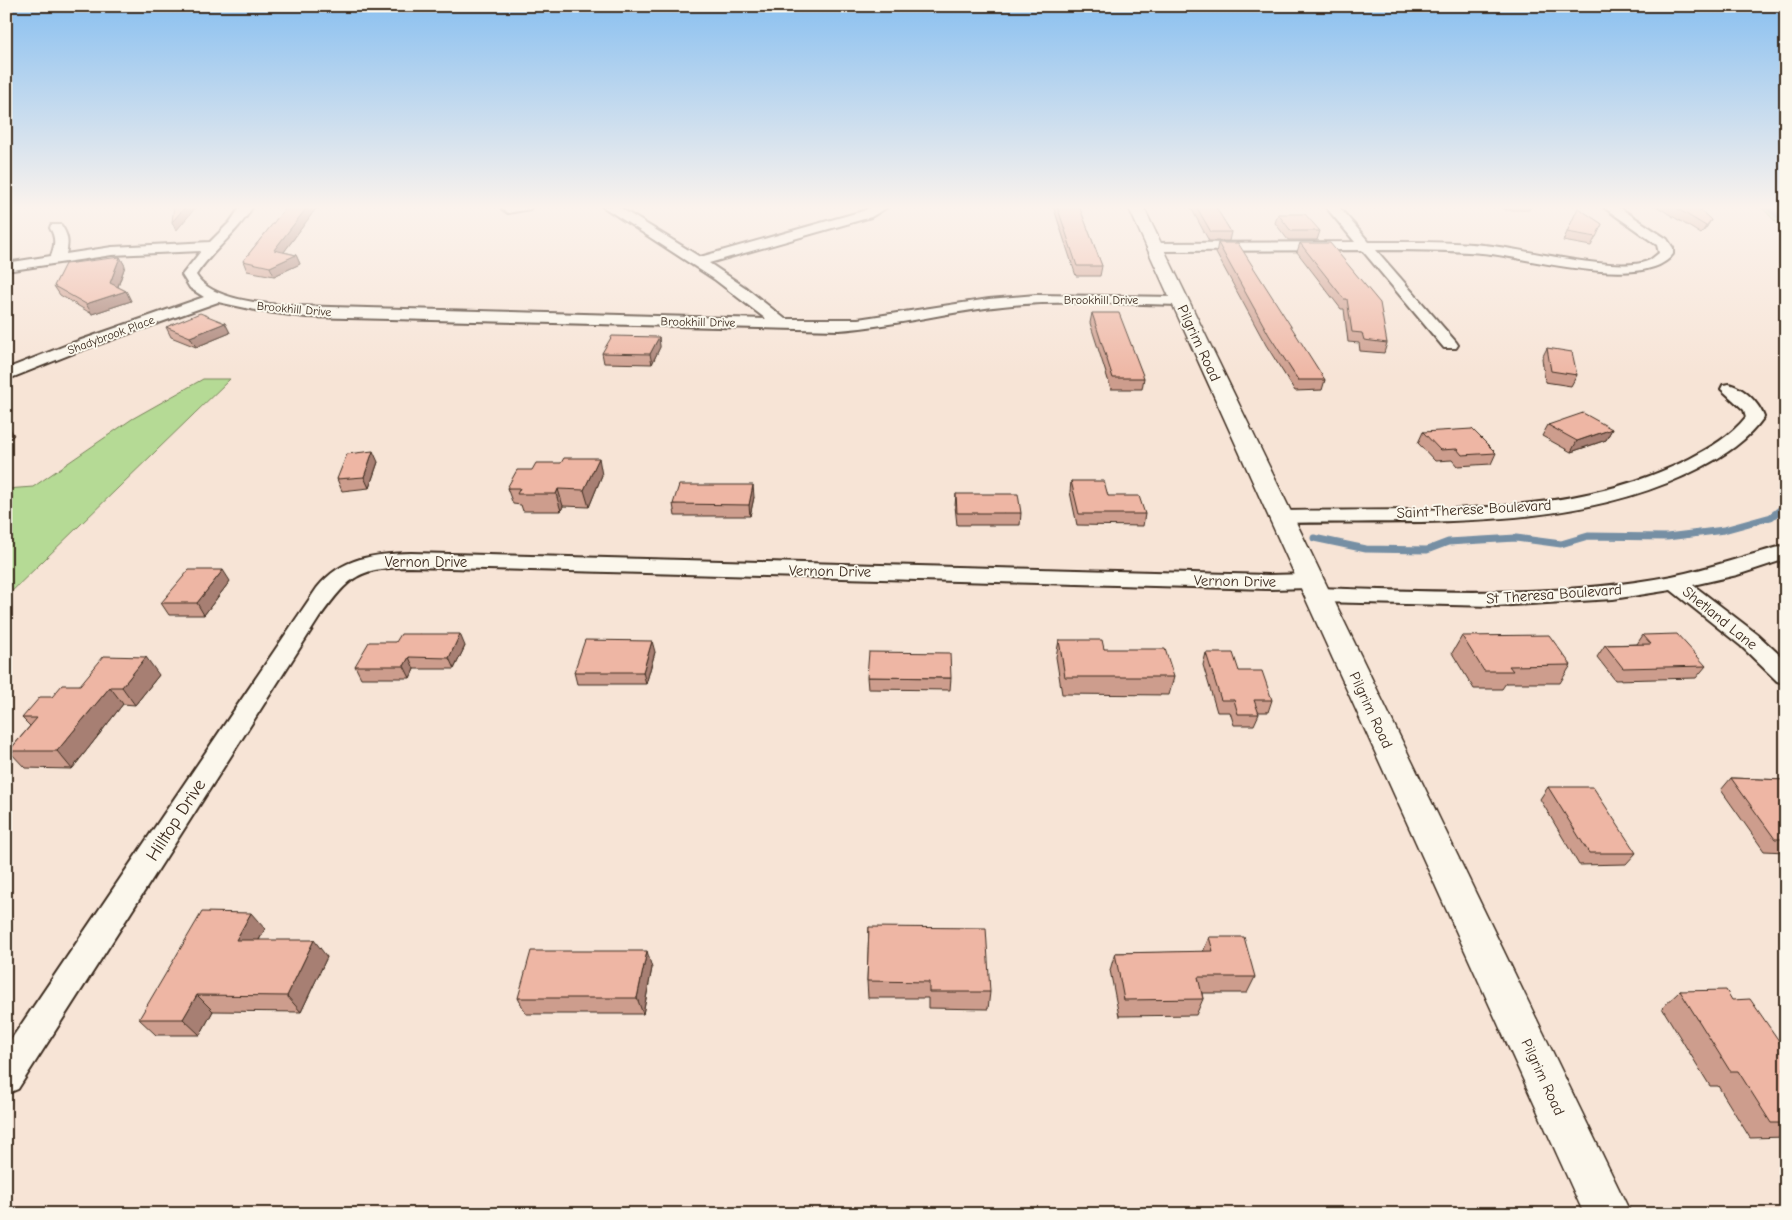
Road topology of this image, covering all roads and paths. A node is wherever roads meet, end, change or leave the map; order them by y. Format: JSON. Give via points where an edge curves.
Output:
{"nodes":[{"id":1,"x":29,"y":263,"type":"edge"},
{"id":2,"x":198,"y":263,"type":"edge"},
{"id":3,"x":699,"y":263,"type":"edge"},
{"id":4,"x":1161,"y":263,"type":"edge"},
{"id":5,"x":1379,"y":263,"type":"edge"},
{"id":6,"x":1572,"y":263,"type":"edge"},
{"id":7,"x":1655,"y":263,"type":"edge"},
{"id":8,"x":6,"y":267,"type":"edge"},
{"id":9,"x":217,"y":297,"type":"junction"},
{"id":10,"x":1179,"y":301,"type":"junction"},
{"id":11,"x":782,"y":324,"type":"junction"},
{"id":12,"x":1450,"y":346,"type":"dead end"},
{"id":13,"x":6,"y":375,"type":"edge"},
{"id":14,"x":1729,"y":389,"type":"dead end"},
{"id":15,"x":1280,"y":516,"type":"junction"},
{"id":16,"x":1786,"y":552,"type":"edge"},
{"id":17,"x":351,"y":569,"type":"joint"},
{"id":18,"x":1675,"y":582,"type":"junction"},
{"id":19,"x":1314,"y":588,"type":"junction"},
{"id":20,"x":1786,"y":675,"type":"edge"},
{"id":21,"x":6,"y":1077,"type":"edge"},
{"id":22,"x":1608,"y":1214,"type":"edge"}],
"edges":[{"from":1,"to":8,"type":"street"},
{"from":2,"to":9,"type":"street","name":"Brookhill Drive","via":[[189,275],[190,282]]},
{"from":3,"to":11,"type":"street"},
{"from":4,"to":10,"type":"main road","name":"Pilgrim Road"},
{"from":5,"to":12,"type":"street"},
{"from":6,"to":7,"type":"street","via":[[1639,267]]},
{"from":9,"to":11,"type":"street","name":"Brookhill Drive","via":[[258,307],[306,312]]},
{"from":9,"to":13,"type":"street","name":"Shadybrook Place"},
{"from":10,"to":11,"type":"street","name":"Brookhill Drive","via":[[1018,301],[859,324]]},
{"from":10,"to":15,"type":"main road","name":"Pilgrim Road"},
{"from":14,"to":15,"type":"street","name":"Saint Therese Boulevard","via":[[1752,408],[1755,417],[1751,424],[1729,444],[1693,467],[1652,484],[1554,506]]},
{"from":15,"to":19,"type":"main road","name":"Pilgrim Road"},
{"from":16,"to":18,"type":"street","name":"St Theresa Boulevard","via":[[1750,565]]},
{"from":17,"to":19,"type":"street","name":"Vernon Drive","via":[[376,562],[455,561],[1239,581]]},
{"from":17,"to":21,"type":"street","name":"Hilltop Drive","via":[[331,586],[311,612]]},
{"from":18,"to":19,"type":"street","name":"St Theresa Boulevard","via":[[1527,599],[1448,600]]},
{"from":18,"to":20,"type":"street","name":"Shetland Lane","via":[[1749,640]]},
{"from":19,"to":22,"type":"main road","name":"Pilgrim Road"}]}
